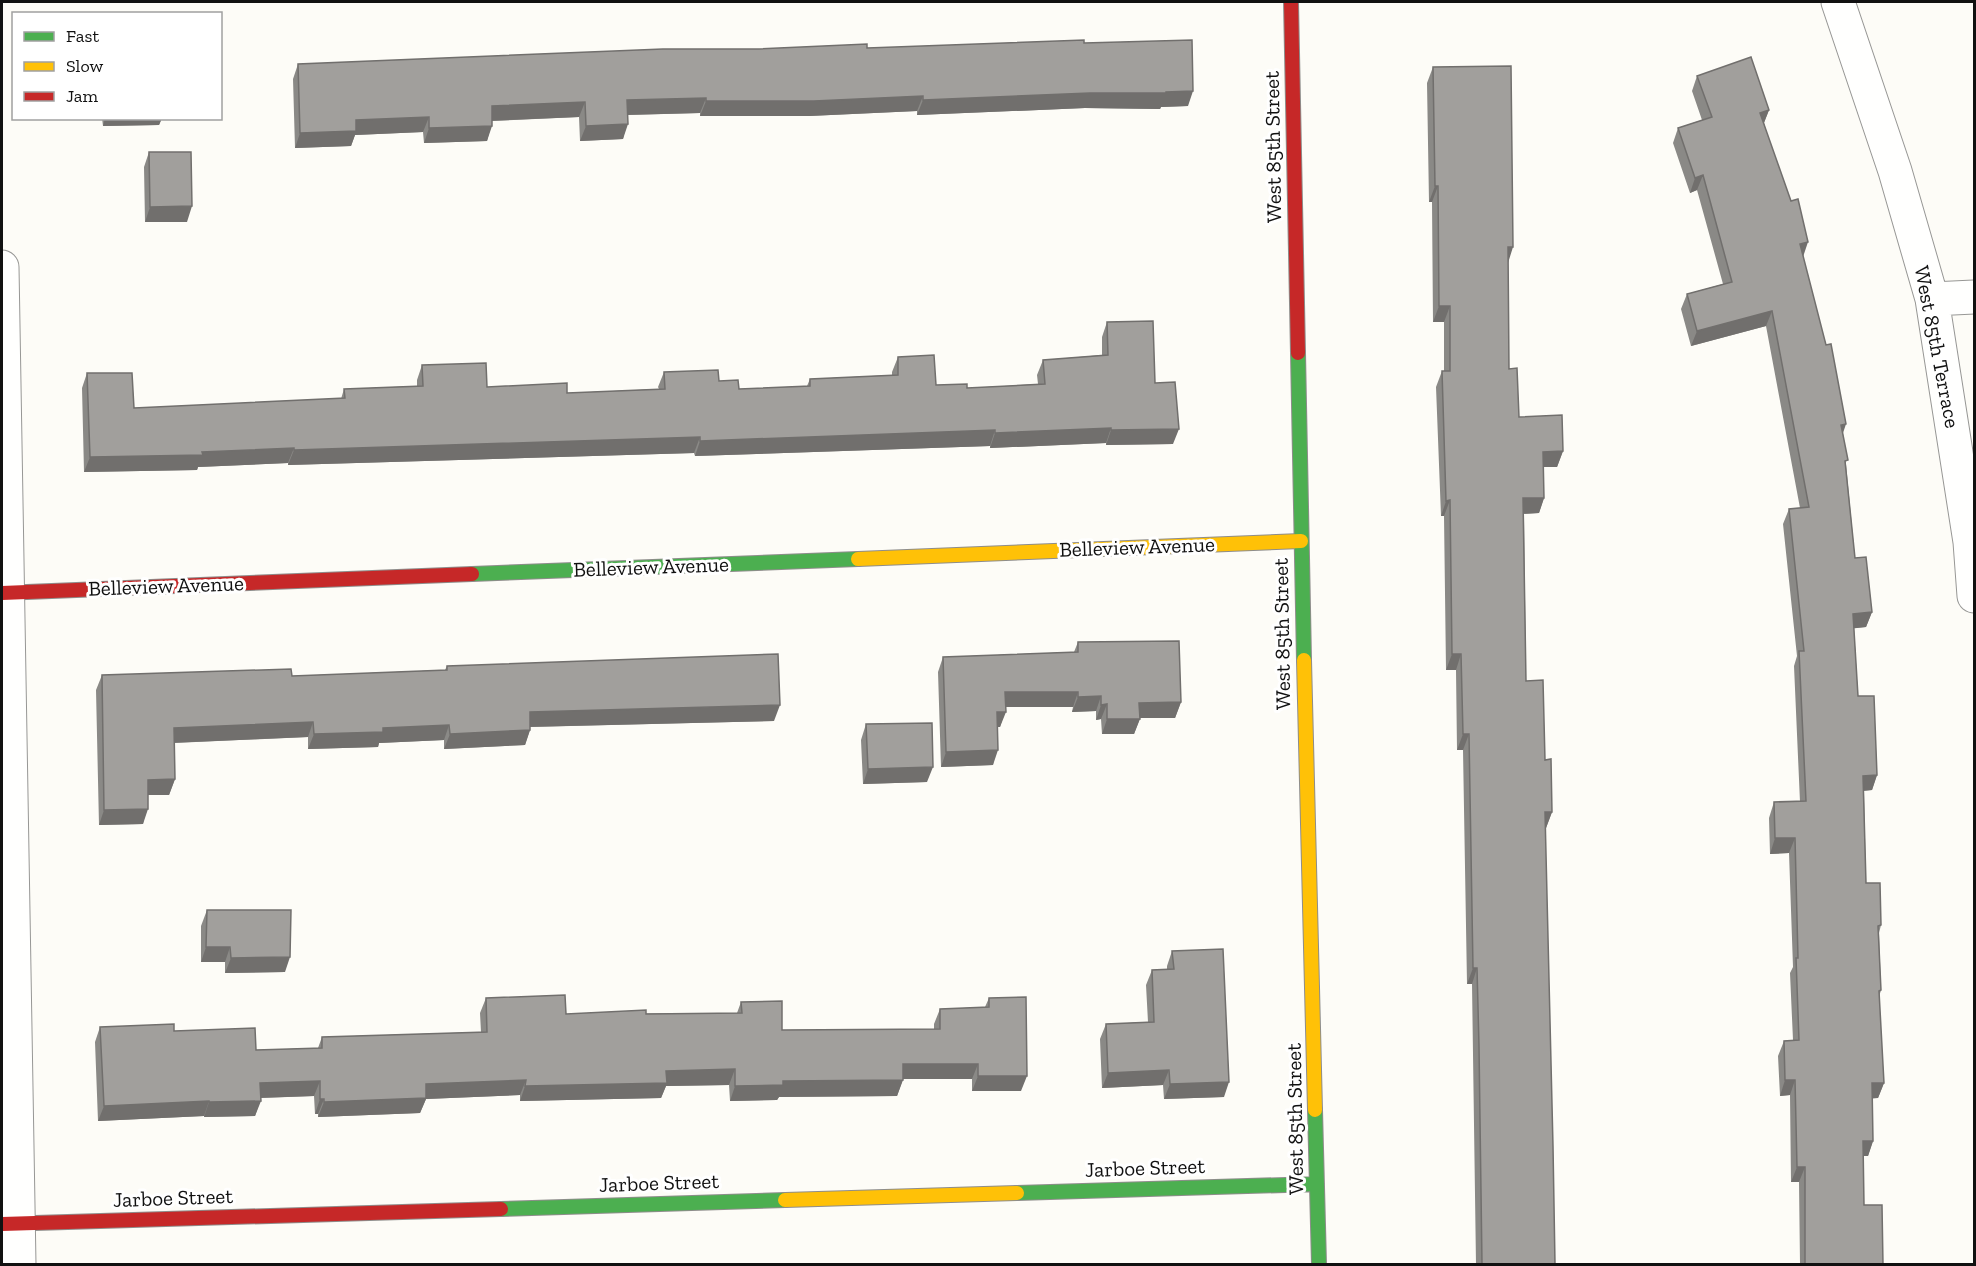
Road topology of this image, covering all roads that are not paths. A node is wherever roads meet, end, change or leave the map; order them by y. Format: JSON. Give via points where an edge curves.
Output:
{"nodes":[{"id":1,"x":1292,"y":2,"type":"edge"},
{"id":2,"x":1838,"y":2,"type":"edge"},
{"id":3,"x":2,"y":267,"type":"edge"},
{"id":4,"x":1974,"y":297,"type":"edge"},
{"id":5,"x":1932,"y":299,"type":"junction"},
{"id":6,"x":1301,"y":541,"type":"junction"},
{"id":7,"x":4,"y":593,"type":"edge"},
{"id":8,"x":1974,"y":596,"type":"edge"},
{"id":9,"x":1317,"y":1184,"type":"junction"},
{"id":10,"x":10,"y":1223,"type":"edge"},
{"id":11,"x":19,"y":1264,"type":"edge"},
{"id":12,"x":1319,"y":1264,"type":"edge"}],
"edges":[{"from":1,"to":6,"type":"street","name":"West 85th Street"},
{"from":2,"to":5,"type":"street","name":"West 85th Terrace","via":[[1895,171]]},
{"from":3,"to":7,"type":"street"},
{"from":4,"to":5,"type":"street"},
{"from":5,"to":8,"type":"street","name":"West 85th Terrace","via":[[1970,542]]},
{"from":6,"to":7,"type":"street","name":"Belleview Avenue"},
{"from":6,"to":9,"type":"street","name":"West 85th Street"},
{"from":7,"to":10,"type":"street"},
{"from":9,"to":10,"type":"street","name":"Jarboe Street"},
{"from":9,"to":12,"type":"street","name":"West 85th Street"},
{"from":10,"to":11,"type":"street"}]}
